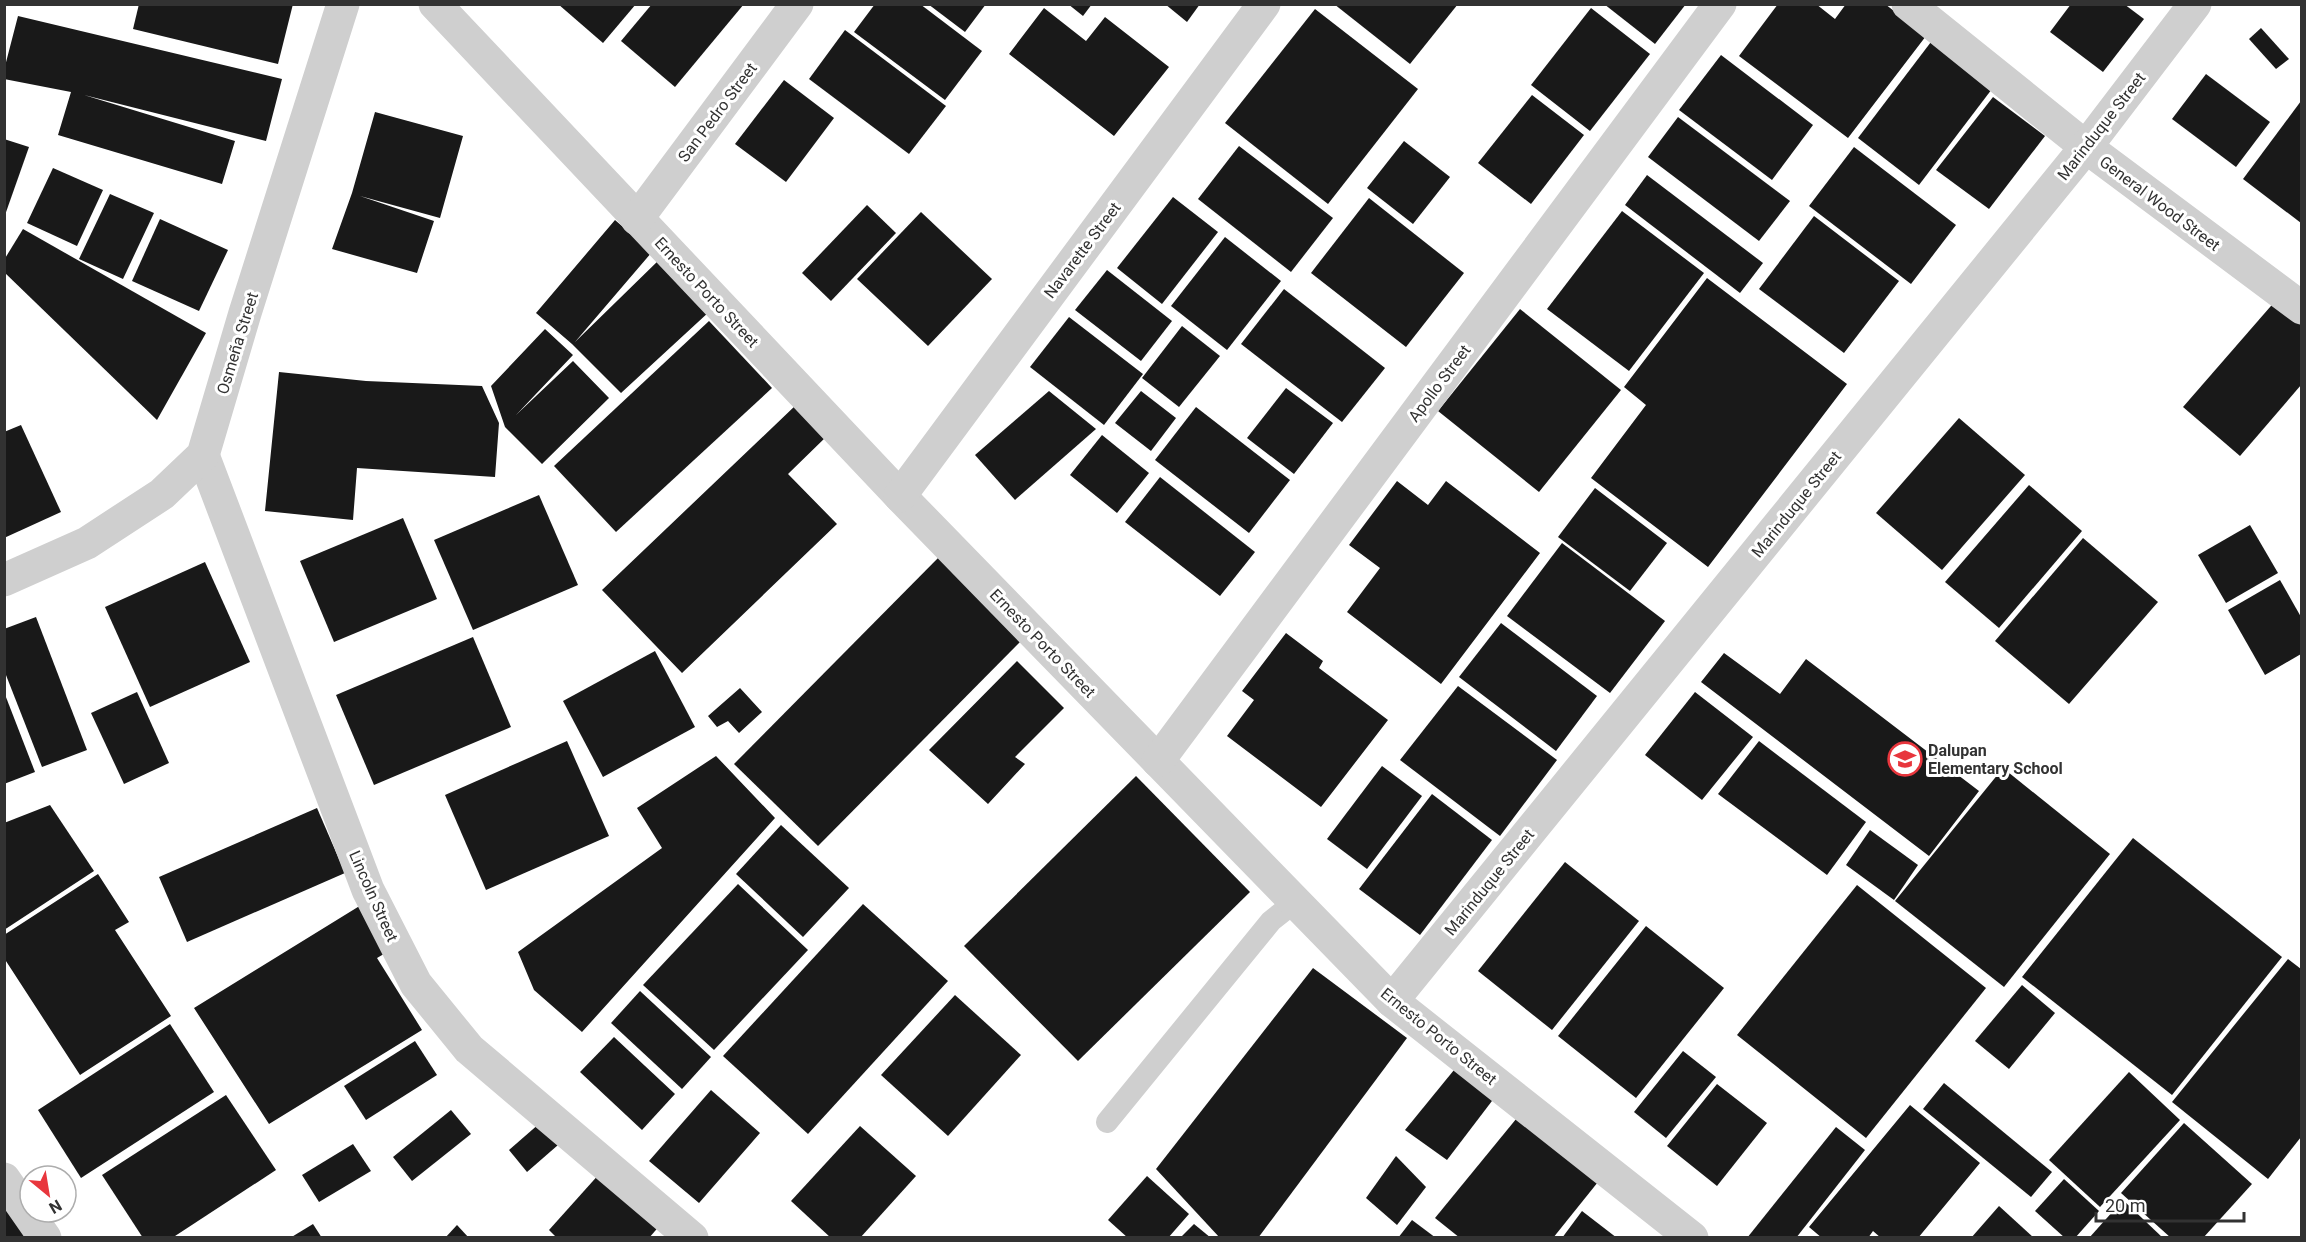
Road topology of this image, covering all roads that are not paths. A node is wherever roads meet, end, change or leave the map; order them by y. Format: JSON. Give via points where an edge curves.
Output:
{"nodes":[{"id":1,"x":343,"y":4,"type":"edge"},
{"id":2,"x":435,"y":4,"type":"edge"},
{"id":3,"x":796,"y":4,"type":"edge"},
{"id":4,"x":1264,"y":4,"type":"edge"},
{"id":5,"x":1720,"y":4,"type":"edge"},
{"id":6,"x":1908,"y":4,"type":"edge"},
{"id":7,"x":2195,"y":4,"type":"edge"},
{"id":8,"x":2086,"y":147,"type":"junction"},
{"id":9,"x":637,"y":219,"type":"junction"},
{"id":10,"x":2301,"y":308,"type":"edge"},
{"id":11,"x":203,"y":455,"type":"junction"},
{"id":12,"x":900,"y":496,"type":"junction"},
{"id":13,"x":4,"y":580,"type":"edge"},
{"id":14,"x":1158,"y":761,"type":"junction"},
{"id":15,"x":1295,"y":903,"type":"junction"},
{"id":16,"x":1392,"y":1001,"type":"junction"},
{"id":17,"x":1107,"y":1122,"type":"dead end"},
{"id":18,"x":4,"y":1179,"type":"edge"},
{"id":19,"x":45,"y":1238,"type":"edge"},
{"id":20,"x":692,"y":1238,"type":"edge"},
{"id":21,"x":1692,"y":1238,"type":"edge"}],
"edges":[{"from":1,"to":11,"type":"street","name":"Osmeña Street"},
{"from":2,"to":9,"type":"street","name":"Ernesto Porto Street"},
{"from":3,"to":9,"type":"street","name":"San Pedro Street"},
{"from":4,"to":12,"type":"street","name":"Navarette Street"},
{"from":5,"to":14,"type":"street","name":"Apollo Street"},
{"from":6,"to":8,"type":"street","name":"General Wood Street"},
{"from":7,"to":8,"type":"street","name":"Marinduque Street"},
{"from":8,"to":10,"type":"street","name":"General Wood Street"},
{"from":8,"to":16,"type":"street","name":"Marinduque Street"},
{"from":9,"to":12,"type":"street","name":"Ernesto Porto Street"},
{"from":11,"to":13,"type":"street","name":"Osmeña Street","via":[[162,494],[87,543]]},
{"from":11,"to":20,"type":"street","name":"Lincoln Street","via":[[368,890],[416,984],[469,1049]]},
{"from":12,"to":14,"type":"street","name":"Ernesto Porto Street"},
{"from":14,"to":15,"type":"street","name":"Ernesto Porto Street"},
{"from":15,"to":16,"type":"street","name":"Ernesto Porto Street"},
{"from":15,"to":17,"type":"lane","via":[[1271,921]]},
{"from":16,"to":21,"type":"street","name":"Ernesto Porto Street"},
{"from":18,"to":19,"type":"street"}]}
